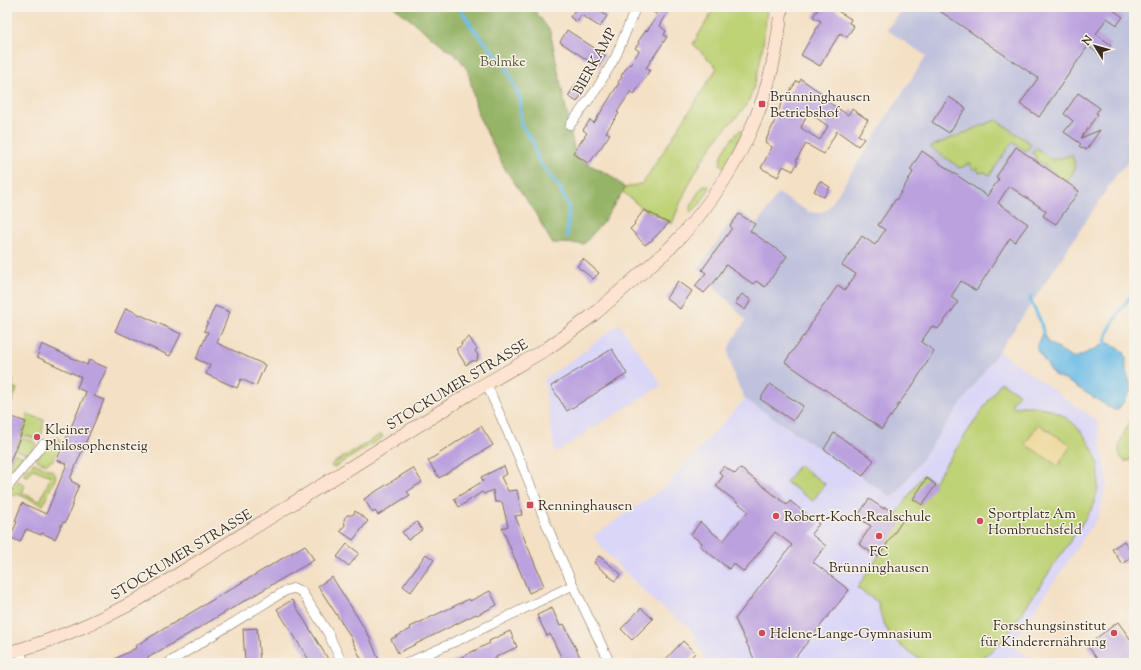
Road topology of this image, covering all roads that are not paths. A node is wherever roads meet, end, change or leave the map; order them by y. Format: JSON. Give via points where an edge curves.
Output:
{"nodes":[{"id":1,"x":636,"y":7,"type":"edge"},
{"id":2,"x":782,"y":7,"type":"edge"},
{"id":3,"x":570,"y":126,"type":"dead end"},
{"id":4,"x":487,"y":384,"type":"junction"},
{"id":5,"x":43,"y":444,"type":"dead end"},
{"id":6,"x":7,"y":488,"type":"edge"},
{"id":7,"x":573,"y":585,"type":"junction"},
{"id":8,"x":20,"y":650,"type":"junction"},
{"id":9,"x":7,"y":653,"type":"edge"},
{"id":10,"x":24,"y":663,"type":"edge"},
{"id":11,"x":168,"y":663,"type":"edge"},
{"id":12,"x":342,"y":663,"type":"edge"},
{"id":13,"x":407,"y":663,"type":"edge"},
{"id":14,"x":610,"y":663,"type":"edge"}],
"edges":[{"from":1,"to":3,"type":"street","name":"BIERKAMP","via":[[616,56]]},
{"from":2,"to":4,"type":"main road","name":"STOCKUMER STRASSE","via":[[775,54],[762,104],[724,181],[697,219],[670,248],[593,315],[548,348]]},
{"from":4,"to":7,"type":"street"},
{"from":4,"to":8,"type":"main road","name":"STOCKUMER STRASSE","via":[[134,602],[64,635]]},
{"from":5,"to":6,"type":"street"},
{"from":7,"to":13,"type":"street"},
{"from":7,"to":14,"type":"street"},
{"from":8,"to":9,"type":"main road","name":"STOCKUMER STRASSE"},
{"from":8,"to":10,"type":"street"},
{"from":11,"to":12,"type":"street","via":[[285,591],[294,588],[302,592],[328,633]]}]}
